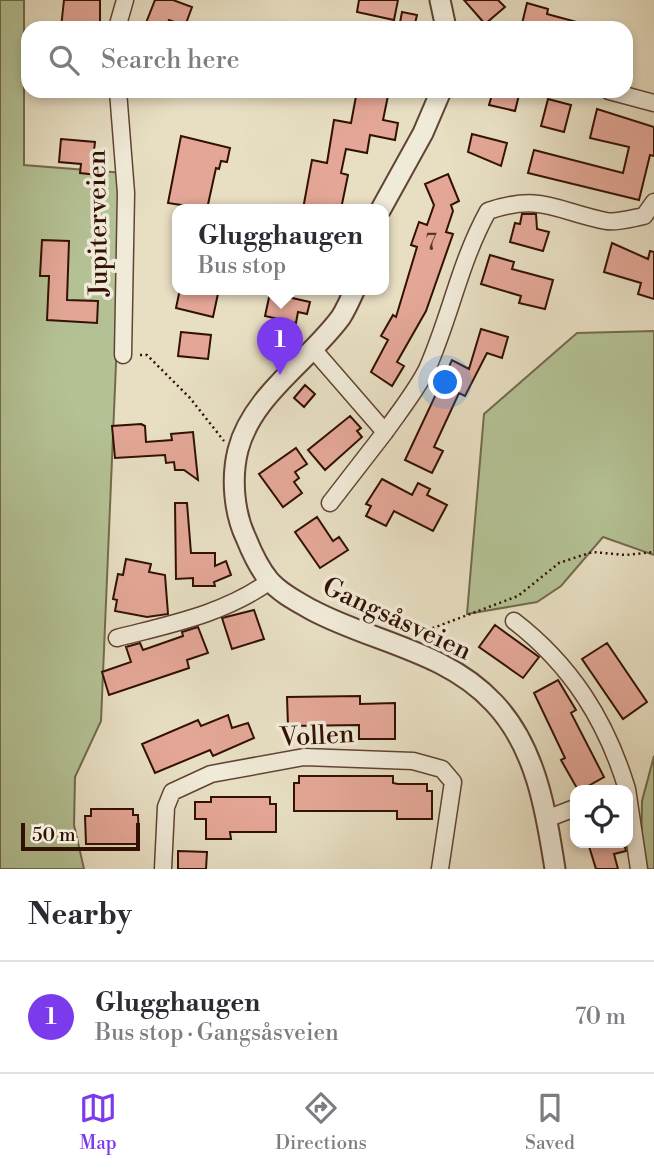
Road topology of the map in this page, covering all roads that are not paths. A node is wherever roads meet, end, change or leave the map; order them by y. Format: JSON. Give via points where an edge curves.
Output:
{"nodes":[{"id":1,"x":125,"y":0,"type":"edge"},
{"id":2,"x":440,"y":0,"type":"edge"},
{"id":3,"x":119,"y":21,"type":"edge"},
{"id":4,"x":444,"y":21,"type":"edge"},
{"id":5,"x":633,"y":97,"type":"edge"},
{"id":6,"x":119,"y":98,"type":"edge"},
{"id":7,"x":438,"y":98,"type":"edge"},
{"id":8,"x":654,"y":103,"type":"edge"},
{"id":9,"x":654,"y":202,"type":"edge"},
{"id":10,"x":384,"y":204,"type":"edge"},
{"id":11,"x":352,"y":295,"type":"edge"},
{"id":12,"x":313,"y":348,"type":"junction"},
{"id":13,"x":122,"y":355,"type":"road end"},
{"id":14,"x":385,"y":432,"type":"junction"},
{"id":15,"x":330,"y":503,"type":"dead end"},
{"id":16,"x":270,"y":581,"type":"junction"},
{"id":17,"x":514,"y":621,"type":"dead end"},
{"id":18,"x":117,"y":638,"type":"dead end"},
{"id":19,"x":624,"y":785,"type":"edge"},
{"id":20,"x":570,"y":810,"type":"edge"},
{"id":21,"x":546,"y":819,"type":"junction"},
{"id":22,"x":633,"y":833,"type":"edge"},
{"id":23,"x":163,"y":869,"type":"edge"},
{"id":24,"x":440,"y":869,"type":"edge"},
{"id":25,"x":555,"y":869,"type":"edge"},
{"id":26,"x":639,"y":869,"type":"edge"}],
"edges":[{"from":1,"to":3,"type":"street"},
{"from":2,"to":4,"type":"street"},
{"from":5,"to":8,"type":"street"},
{"from":6,"to":13,"type":"street","name":"Jupiterveien","via":[[126,193]]},
{"from":7,"to":10,"type":"street"},
{"from":9,"to":14,"type":"street","via":[[644,216],[609,221],[549,204],[515,202],[488,211],[468,247],[426,372]]},
{"from":11,"to":12,"type":"street","name":"Gangsåsveien","via":[[341,317]]},
{"from":12,"to":14,"type":"street"},
{"from":12,"to":16,"type":"street","name":"Gangsåsveien","via":[[272,392],[238,450],[234,490],[241,527]]},
{"from":14,"to":15,"type":"street"},
{"from":16,"to":18,"type":"street","via":[[243,600],[204,615]]},
{"from":16,"to":21,"type":"street","name":"Gangsåsveien","via":[[340,625],[420,654],[477,686],[507,717],[529,759]]},
{"from":17,"to":19,"type":"street","via":[[556,657],[573,679],[611,744]]},
{"from":20,"to":21,"type":"street"},
{"from":21,"to":25,"type":"street","name":"Gangsåsveien"},
{"from":22,"to":26,"type":"street"},
{"from":23,"to":24,"type":"street","name":"Vollen","via":[[166,807],[172,792],[211,774],[304,757],[413,761],[442,769],[453,782]]}]}
